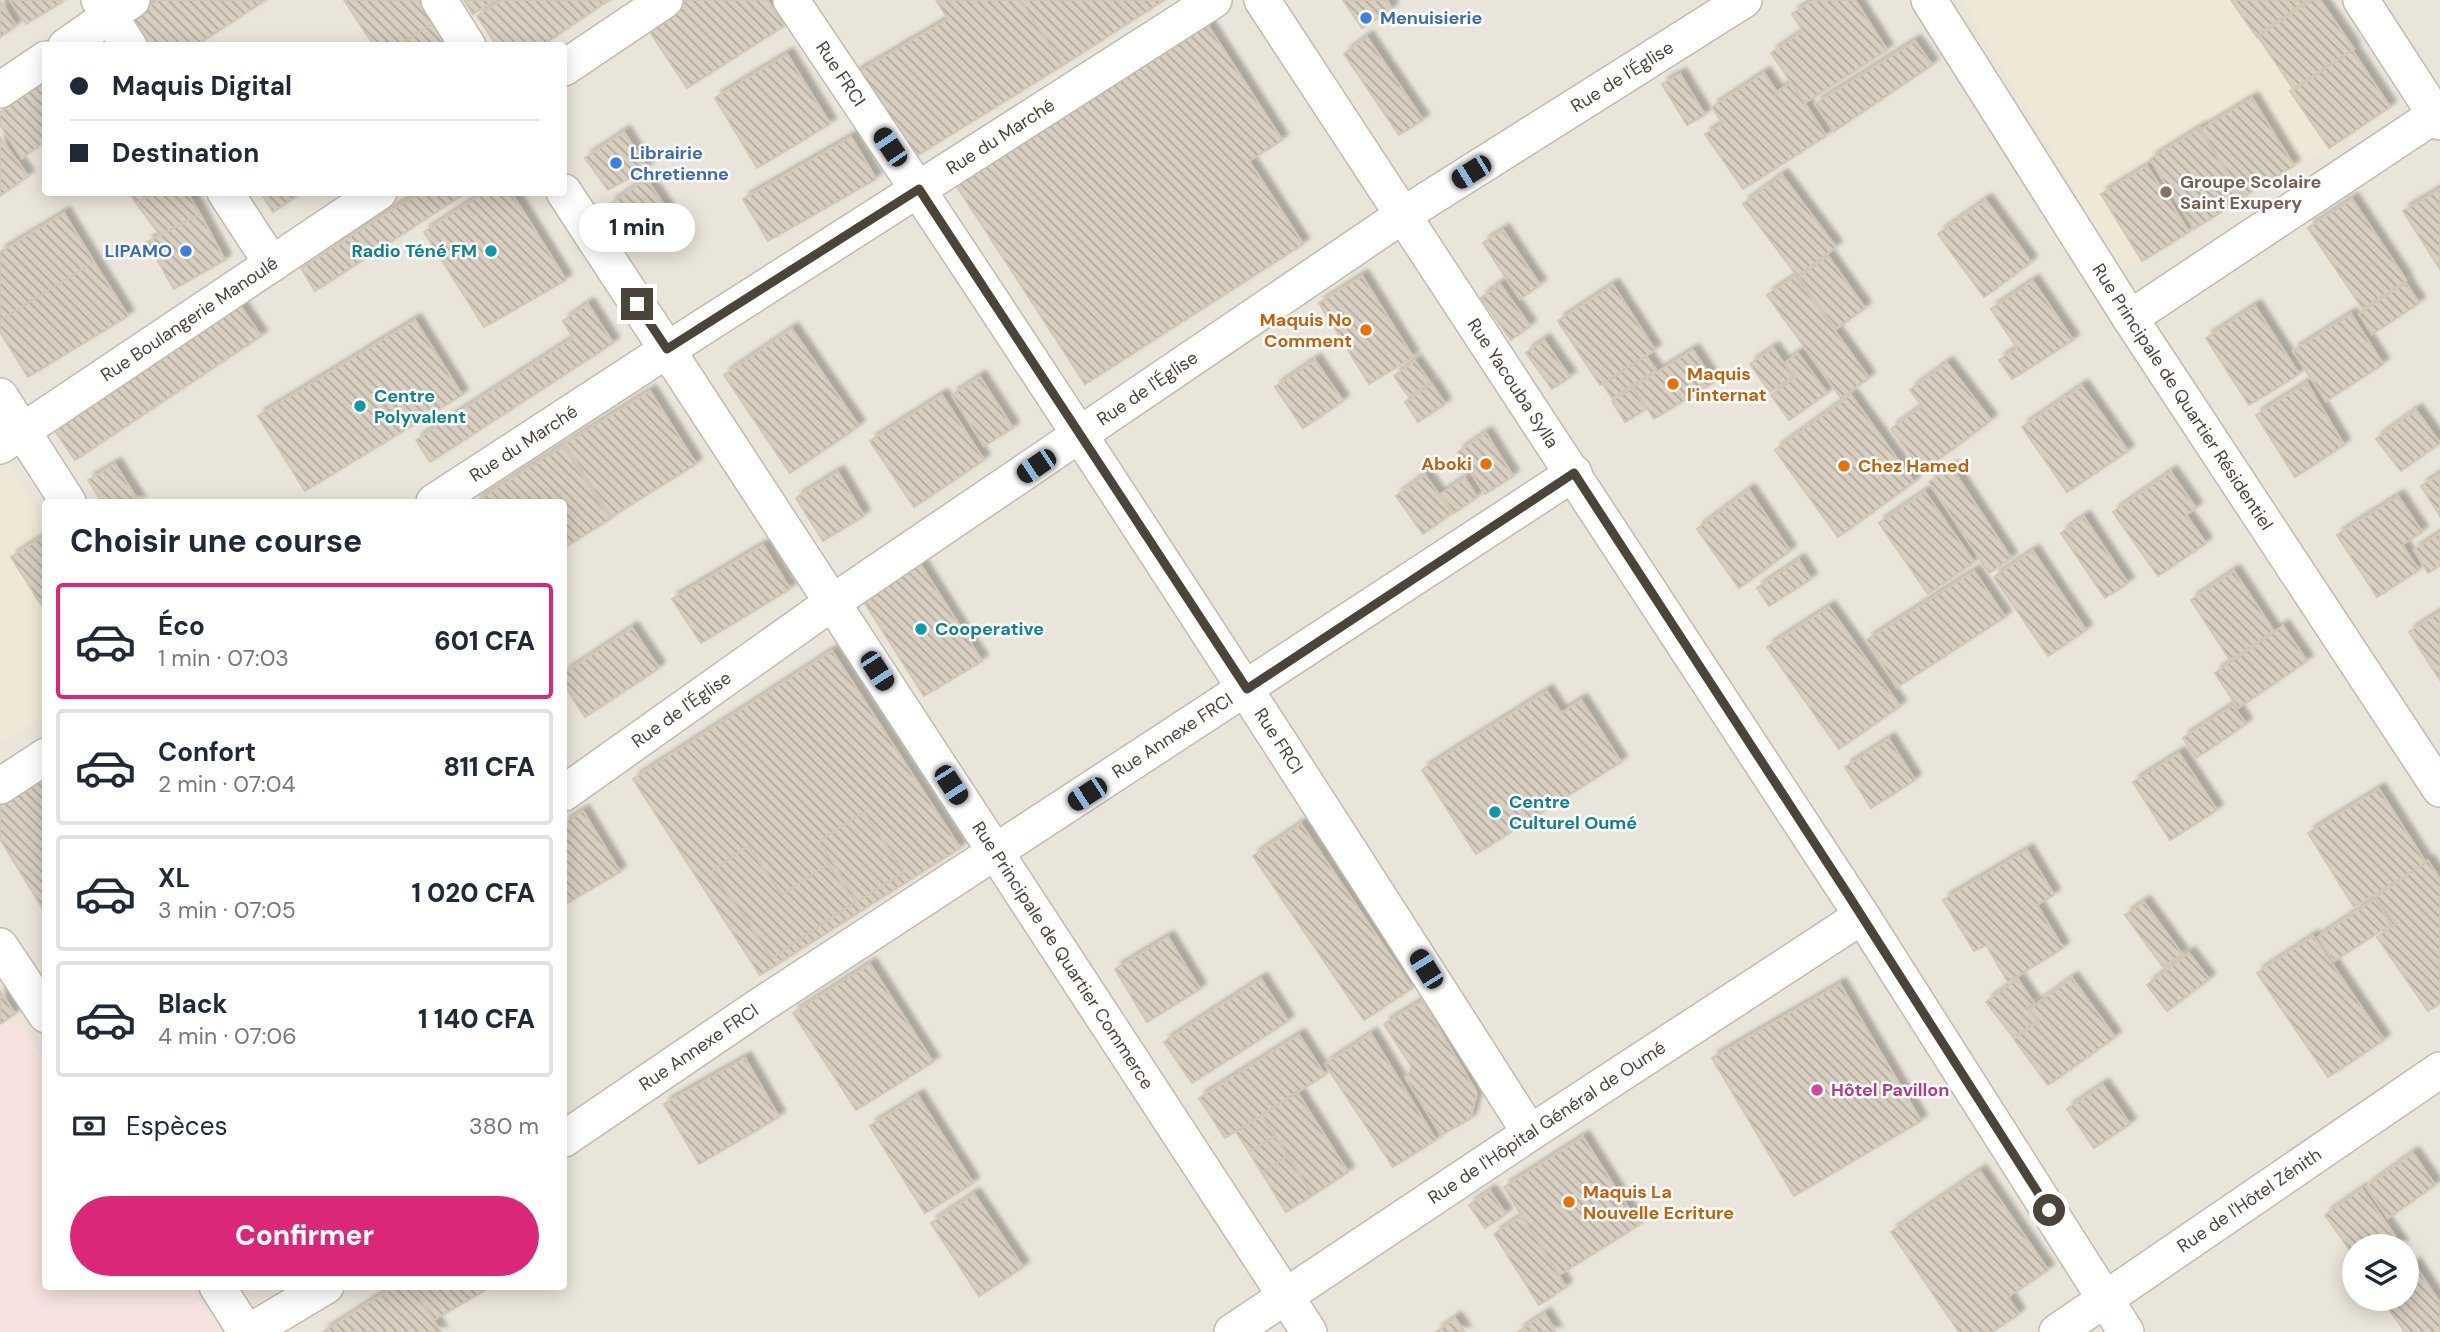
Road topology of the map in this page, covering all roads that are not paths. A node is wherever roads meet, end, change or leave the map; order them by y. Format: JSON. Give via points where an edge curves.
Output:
{"nodes":[{"id":1,"x":439,"y":0,"type":"edge"},
{"id":2,"x":664,"y":0,"type":"edge"},
{"id":3,"x":792,"y":0,"type":"edge"},
{"id":4,"x":1214,"y":0,"type":"edge"},
{"id":5,"x":1262,"y":0,"type":"edge"},
{"id":6,"x":1744,"y":0,"type":"edge"},
{"id":7,"x":1929,"y":0,"type":"edge"},
{"id":8,"x":2361,"y":0,"type":"edge"},
{"id":9,"x":114,"y":5,"type":"edge"},
{"id":10,"x":71,"y":42,"type":"edge"},
{"id":11,"x":128,"y":42,"type":"edge"},
{"id":12,"x":465,"y":42,"type":"edge"},
{"id":13,"x":42,"y":62,"type":"edge"},
{"id":14,"x":567,"y":66,"type":"edge"},
{"id":15,"x":0,"y":90,"type":"edge"},
{"id":16,"x":2438,"y":119,"type":"edge"},
{"id":17,"x":919,"y":189,"type":"junction"},
{"id":18,"x":228,"y":196,"type":"edge"},
{"id":19,"x":373,"y":196,"type":"edge"},
{"id":20,"x":567,"y":196,"type":"edge"},
{"id":21,"x":1403,"y":215,"type":"junction"},
{"id":22,"x":272,"y":264,"type":"junction"},
{"id":23,"x":2130,"y":318,"type":"junction"},
{"id":24,"x":667,"y":349,"type":"junction"},
{"id":25,"x":0,"y":396,"type":"edge"},
{"id":26,"x":1081,"y":435,"type":"junction"},
{"id":27,"x":11,"y":439,"type":"edge"},
{"id":28,"x":1574,"y":473,"type":"junction"},
{"id":29,"x":65,"y":499,"type":"edge"},
{"id":30,"x":439,"y":499,"type":"edge"},
{"id":31,"x":833,"y":602,"type":"junction"},
{"id":32,"x":1247,"y":689,"type":"junction"},
{"id":33,"x":42,"y":759,"type":"edge"},
{"id":34,"x":0,"y":786,"type":"edge"},
{"id":35,"x":2440,"y":789,"type":"edge"},
{"id":36,"x":567,"y":791,"type":"edge"},
{"id":37,"x":995,"y":853,"type":"junction"},
{"id":38,"x":1862,"y":916,"type":"junction"},
{"id":39,"x":0,"y":946,"type":"edge"},
{"id":40,"x":42,"y":1009,"type":"edge"},
{"id":41,"x":2440,"y":1070,"type":"edge"},
{"id":42,"x":1530,"y":1133,"type":"junction"},
{"id":43,"x":567,"y":1137,"type":"edge"},
{"id":44,"x":221,"y":1290,"type":"edge"},
{"id":45,"x":319,"y":1290,"type":"edge"},
{"id":46,"x":1286,"y":1296,"type":"junction"},
{"id":47,"x":2106,"y":1300,"type":"junction"},
{"id":48,"x":248,"y":1332,"type":"edge"},
{"id":49,"x":1231,"y":1332,"type":"edge"},
{"id":50,"x":1309,"y":1332,"type":"edge"},
{"id":51,"x":2057,"y":1332,"type":"edge"},
{"id":52,"x":2126,"y":1332,"type":"edge"}],
"edges":[{"from":1,"to":12,"type":"street"},
{"from":2,"to":14,"type":"street"},
{"from":3,"to":17,"type":"street","name":"Rue FRCI"},
{"from":4,"to":17,"type":"street","name":"Rue du Marché"},
{"from":5,"to":21,"type":"street","name":"Rue Yacouba Sylla"},
{"from":6,"to":21,"type":"street","name":"Rue de l'Église"},
{"from":7,"to":23,"type":"street","name":"Rue Principale de Quartier Résidentiel"},
{"from":8,"to":16,"type":"street"},
{"from":9,"to":10,"type":"street"},
{"from":9,"to":11,"type":"street"},
{"from":13,"to":15,"type":"street"},
{"from":16,"to":23,"type":"street"},
{"from":17,"to":24,"type":"street","name":"Rue du Marché"},
{"from":17,"to":26,"type":"street","name":"Rue FRCI"},
{"from":18,"to":22,"type":"street"},
{"from":19,"to":22,"type":"street","name":"Rue Boulangerie Manoulé"},
{"from":20,"to":24,"type":"street","name":"Rue Principale de Quartier Commerce"},
{"from":21,"to":26,"type":"street","name":"Rue de l'Église"},
{"from":21,"to":28,"type":"street","name":"Rue Yacouba Sylla"},
{"from":22,"to":27,"type":"street","name":"Rue Boulangerie Manoulé"},
{"from":23,"to":35,"type":"street","name":"Rue Principale de Quartier Résidentiel"},
{"from":24,"to":30,"type":"street","name":"Rue du Marché"},
{"from":24,"to":31,"type":"street","name":"Rue Principale de Quartier Commerce"},
{"from":25,"to":27,"type":"street"},
{"from":26,"to":31,"type":"street","name":"Rue de l'Église"},
{"from":26,"to":32,"type":"street","name":"Rue FRCI"},
{"from":27,"to":29,"type":"street"},
{"from":28,"to":32,"type":"street","name":"Rue Annexe FRCI"},
{"from":28,"to":38,"type":"street","name":"Rue Yacouba Sylla"},
{"from":31,"to":36,"type":"street","name":"Rue de l'Église"},
{"from":31,"to":37,"type":"street","name":"Rue Principale de Quartier Commerce"},
{"from":32,"to":37,"type":"street","name":"Rue Annexe FRCI"},
{"from":32,"to":42,"type":"street","name":"Rue FRCI"},
{"from":33,"to":34,"type":"street"},
{"from":37,"to":43,"type":"street","name":"Rue Annexe FRCI"},
{"from":37,"to":46,"type":"street","name":"Rue Principale de Quartier Commerce"},
{"from":38,"to":42,"type":"street","name":"Rue de l'Hôpital Général de Oumé"},
{"from":38,"to":47,"type":"street","name":"Rue Yacouba Sylla"},
{"from":39,"to":40,"type":"street"},
{"from":41,"to":47,"type":"street","name":"Rue de l'Hôtel Zénith"},
{"from":42,"to":46,"type":"street","name":"Rue de l'Hôpital Général de Oumé"},
{"from":44,"to":48,"type":"street"},
{"from":45,"to":48,"type":"street"},
{"from":46,"to":49,"type":"street","name":"Rue de l'Hôpital Général de Oumé"},
{"from":46,"to":50,"type":"street","name":"Rue Principale de Quartier Commerce"},
{"from":47,"to":51,"type":"street","name":"Rue de l'Hôtel Zénith"},
{"from":47,"to":52,"type":"street","name":"Rue Yacouba Sylla"}]}
